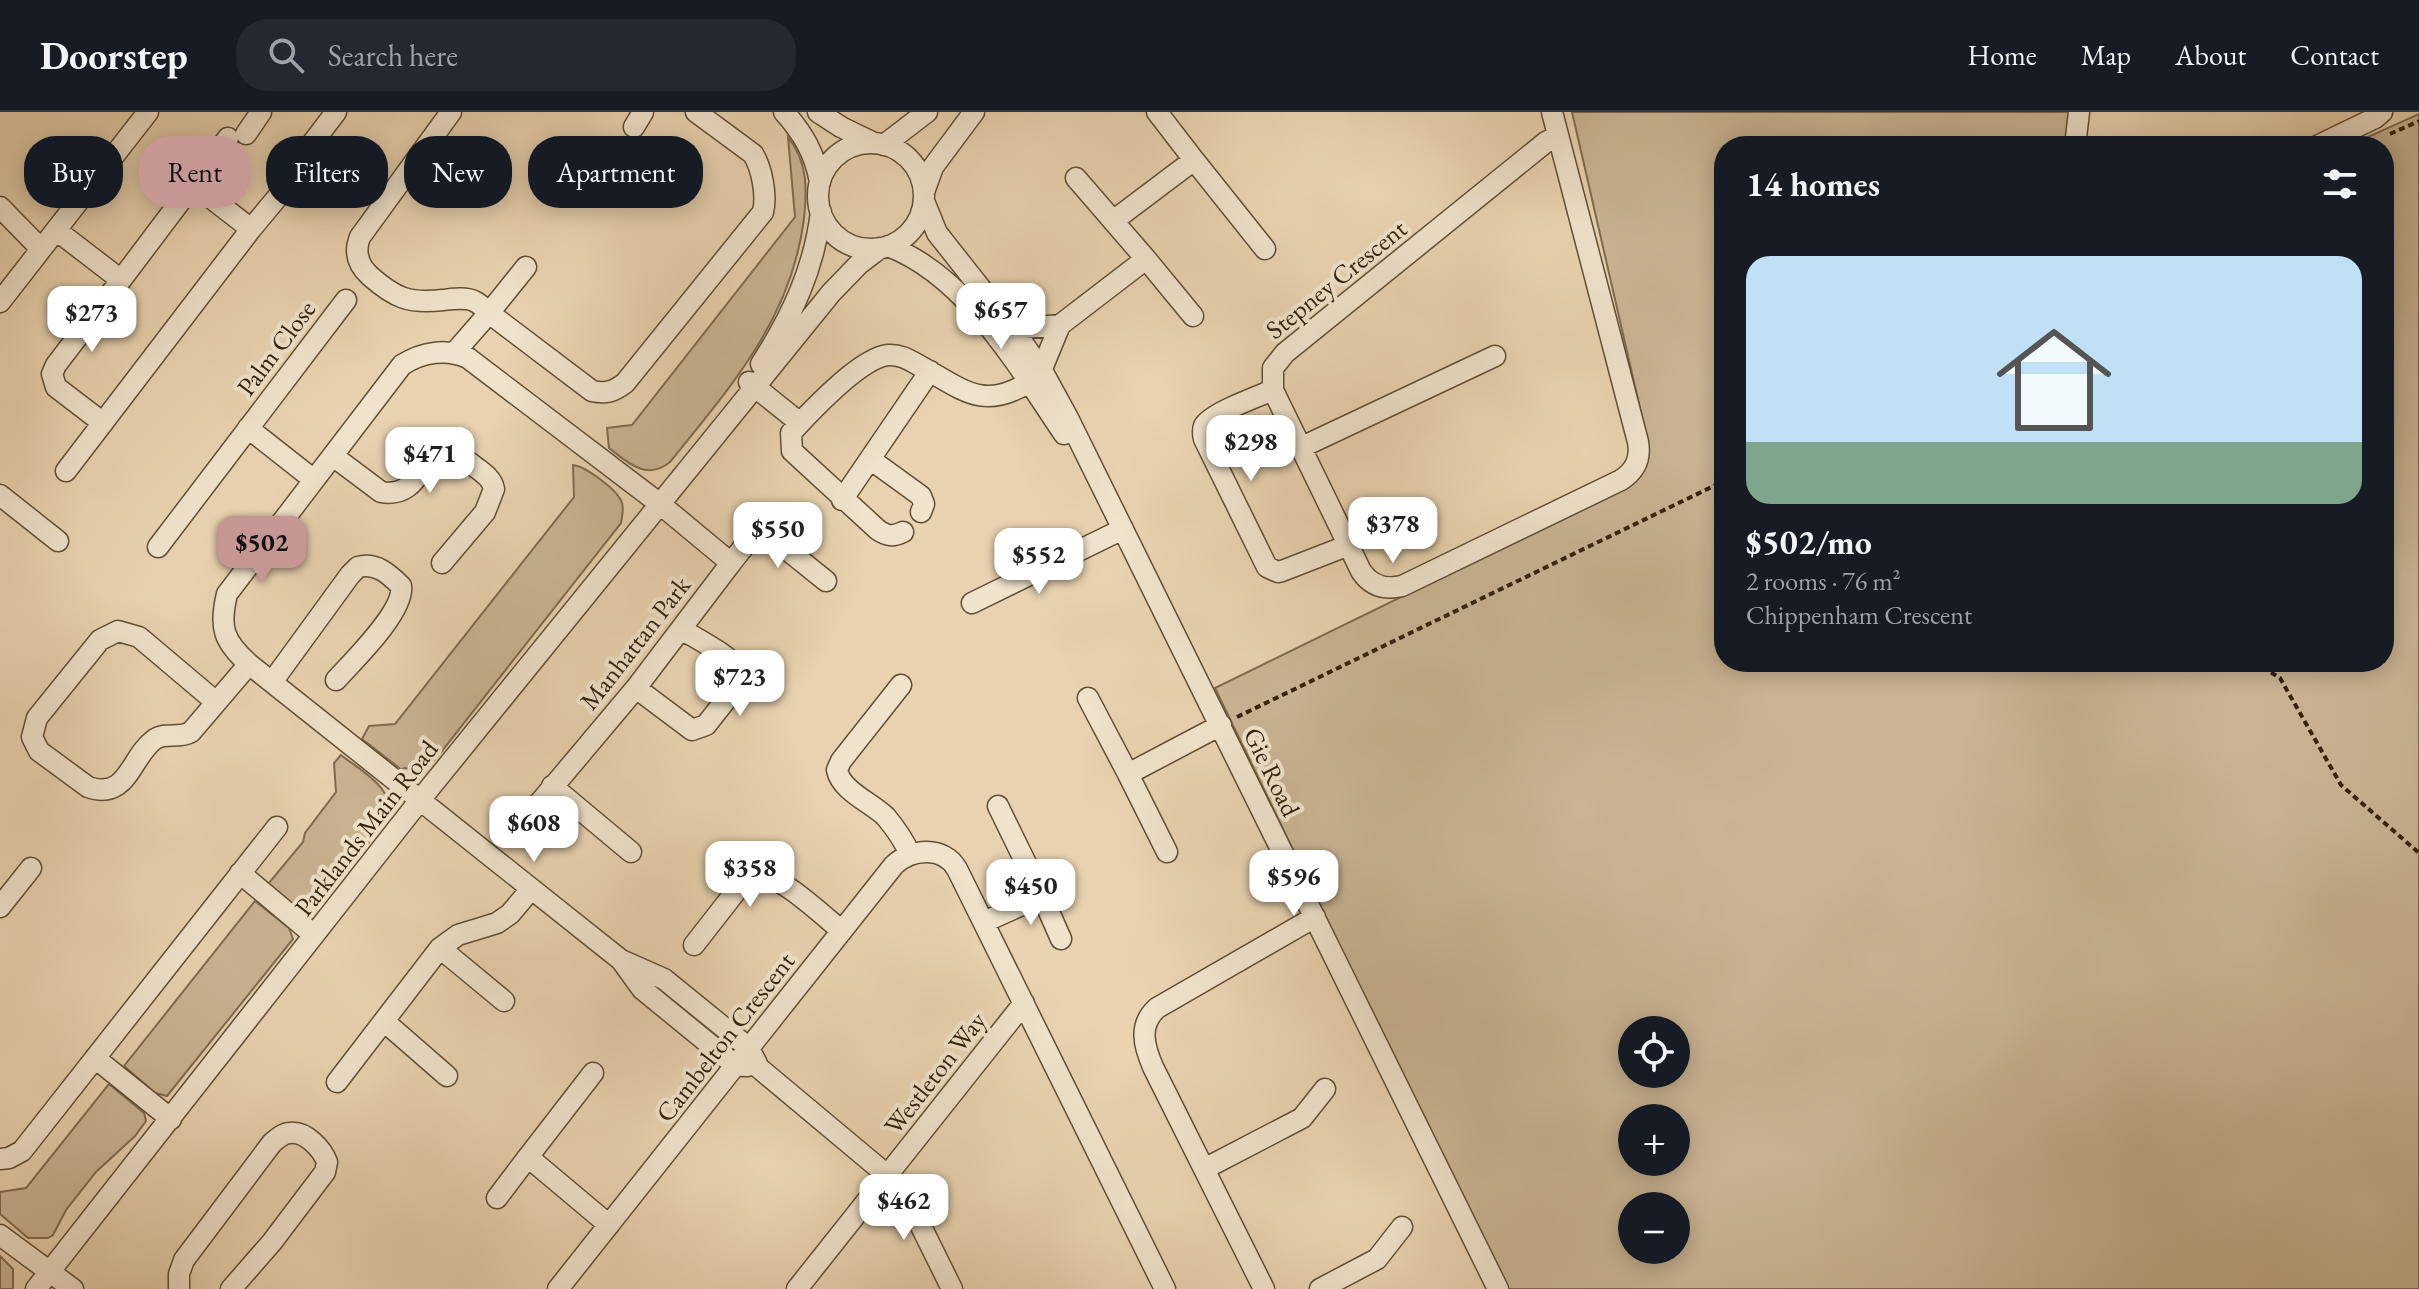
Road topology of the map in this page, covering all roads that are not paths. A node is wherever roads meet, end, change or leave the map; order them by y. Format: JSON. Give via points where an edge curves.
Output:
{"nodes":[{"id":1,"x":148,"y":112,"type":"edge"},
{"id":2,"x":261,"y":112,"type":"edge"},
{"id":3,"x":336,"y":112,"type":"edge"},
{"id":4,"x":451,"y":112,"type":"edge"},
{"id":5,"x":696,"y":112,"type":"edge"},
{"id":6,"x":784,"y":112,"type":"edge"},
{"id":7,"x":818,"y":112,"type":"edge"},
{"id":8,"x":927,"y":112,"type":"edge"},
{"id":9,"x":974,"y":112,"type":"edge"},
{"id":10,"x":1157,"y":112,"type":"edge"},
{"id":11,"x":1552,"y":112,"type":"edge"},
{"id":12,"x":2079,"y":112,"type":"edge"},
{"id":13,"x":2382,"y":112,"type":"edge"},
{"id":14,"x":237,"y":136,"type":"edge"},
{"id":15,"x":318,"y":136,"type":"edge"},
{"id":16,"x":1558,"y":136,"type":"junction"},
{"id":17,"x":2076,"y":136,"type":"edge"},
{"id":18,"x":2338,"y":136,"type":"edge"},
{"id":19,"x":879,"y":144,"type":"junction"},
{"id":20,"x":1194,"y":160,"type":"junction"},
{"id":21,"x":1076,"y":178,"type":"dead end"},
{"id":22,"x":820,"y":182,"type":"junction"},
{"id":23,"x":924,"y":196,"type":"junction"},
{"id":24,"x":0,"y":207,"type":"edge"},
{"id":25,"x":175,"y":208,"type":"edge"},
{"id":26,"x":224,"y":208,"type":"edge"},
{"id":27,"x":268,"y":208,"type":"edge"},
{"id":28,"x":821,"y":212,"type":"junction"},
{"id":29,"x":1113,"y":221,"type":"junction"},
{"id":30,"x":251,"y":229,"type":"junction"},
{"id":31,"x":56,"y":230,"type":"junction"},
{"id":32,"x":884,"y":247,"type":"junction"},
{"id":33,"x":41,"y":249,"type":"junction"},
{"id":34,"x":1265,"y":249,"type":"dead end"},
{"id":35,"x":1146,"y":259,"type":"junction"},
{"id":36,"x":526,"y":267,"type":"dead end"},
{"id":37,"x":121,"y":280,"type":"junction"},
{"id":38,"x":346,"y":300,"type":"dead end"},
{"id":39,"x":0,"y":302,"type":"edge"},
{"id":40,"x":489,"y":313,"type":"junction"},
{"id":41,"x":1193,"y":316,"type":"dead end"},
{"id":42,"x":1060,"y":325,"type":"junction"},
{"id":43,"x":1013,"y":329,"type":"junction"},
{"id":44,"x":455,"y":352,"type":"junction"},
{"id":45,"x":1495,"y":356,"type":"dead end"},
{"id":46,"x":930,"y":371,"type":"junction"},
{"id":47,"x":1035,"y":377,"type":"junction"},
{"id":48,"x":752,"y":385,"type":"junction"},
{"id":49,"x":1273,"y":390,"type":"junction"},
{"id":50,"x":103,"y":423,"type":"junction"},
{"id":51,"x":800,"y":423,"type":"junction"},
{"id":52,"x":248,"y":428,"type":"junction"},
{"id":53,"x":1302,"y":447,"type":"junction"},
{"id":54,"x":333,"y":456,"type":"junction"},
{"id":55,"x":870,"y":459,"type":"junction"},
{"id":56,"x":66,"y":471,"type":"dead end"},
{"id":57,"x":314,"y":480,"type":"junction"},
{"id":58,"x":0,"y":495,"type":"edge"},
{"id":59,"x":842,"y":500,"type":"junction"},
{"id":60,"x":660,"y":504,"type":"junction"},
{"id":61,"x":921,"y":512,"type":"dead end"},
{"id":62,"x":1123,"y":529,"type":"junction"},
{"id":63,"x":903,"y":532,"type":"dead end"},
{"id":64,"x":58,"y":541,"type":"dead end"},
{"id":65,"x":1349,"y":545,"type":"junction"},
{"id":66,"x":158,"y":547,"type":"dead end"},
{"id":67,"x":442,"y":563,"type":"dead end"},
{"id":68,"x":731,"y":563,"type":"junction"},
{"id":69,"x":826,"y":581,"type":"dead end"},
{"id":70,"x":972,"y":603,"type":"dead end"},
{"id":71,"x":681,"y":629,"type":"junction"},
{"id":72,"x":249,"y":664,"type":"junction"},
{"id":73,"x":336,"y":680,"type":"dead end"},
{"id":74,"x":272,"y":682,"type":"junction"},
{"id":75,"x":901,"y":685,"type":"dead end"},
{"id":76,"x":636,"y":688,"type":"junction"},
{"id":77,"x":1088,"y":698,"type":"dead end"},
{"id":78,"x":216,"y":702,"type":"junction"},
{"id":79,"x":1221,"y":725,"type":"junction"},
{"id":80,"x":1128,"y":774,"type":"junction"},
{"id":81,"x":552,"y":786,"type":"junction"},
{"id":82,"x":420,"y":800,"type":"junction"},
{"id":83,"x":998,"y":806,"type":"dead end"},
{"id":84,"x":520,"y":826,"type":"dead end"},
{"id":85,"x":277,"y":827,"type":"dead end"},
{"id":86,"x":631,"y":852,"type":"dead end"},
{"id":87,"x":1167,"y":852,"type":"dead end"},
{"id":88,"x":910,"y":854,"type":"junction"},
{"id":89,"x":31,"y":868,"type":"dead end"},
{"id":90,"x":240,"y":873,"type":"junction"},
{"id":91,"x":531,"y":889,"type":"junction"},
{"id":92,"x":1042,"y":896,"type":"junction"},
{"id":93,"x":0,"y":907,"type":"edge"},
{"id":94,"x":984,"y":922,"type":"junction"},
{"id":95,"x":1319,"y":924,"type":"junction"},
{"id":96,"x":842,"y":931,"type":"junction"},
{"id":97,"x":314,"y":935,"type":"junction"},
{"id":98,"x":1061,"y":939,"type":"dead end"},
{"id":99,"x":694,"y":945,"type":"dead end"},
{"id":100,"x":440,"y":948,"type":"junction"},
{"id":101,"x":621,"y":960,"type":"junction"},
{"id":102,"x":504,"y":1001,"type":"dead end"},
{"id":103,"x":1024,"y":1003,"type":"junction"},
{"id":104,"x":385,"y":1022,"type":"junction"},
{"id":105,"x":749,"y":1048,"type":"junction"},
{"id":106,"x":95,"y":1058,"type":"junction"},
{"id":107,"x":735,"y":1065,"type":"junction"},
{"id":108,"x":759,"y":1068,"type":"junction"},
{"id":109,"x":593,"y":1073,"type":"dead end"},
{"id":110,"x":447,"y":1076,"type":"dead end"},
{"id":111,"x":337,"y":1082,"type":"dead end"},
{"id":112,"x":1325,"y":1089,"type":"dead end"},
{"id":113,"x":171,"y":1119,"type":"junction"},
{"id":114,"x":528,"y":1157,"type":"junction"},
{"id":115,"x":0,"y":1159,"type":"edge"},
{"id":116,"x":1204,"y":1169,"type":"junction"},
{"id":117,"x":887,"y":1175,"type":"junction"},
{"id":118,"x":497,"y":1198,"type":"dead end"},
{"id":119,"x":609,"y":1225,"type":"junction"},
{"id":120,"x":1402,"y":1227,"type":"dead end"},
{"id":121,"x":0,"y":1235,"type":"edge"},
{"id":122,"x":51,"y":1271,"type":"junction"},
{"id":123,"x":36,"y":1289,"type":"edge"},
{"id":124,"x":73,"y":1289,"type":"edge"},
{"id":125,"x":179,"y":1289,"type":"edge"},
{"id":126,"x":231,"y":1289,"type":"edge"},
{"id":127,"x":558,"y":1289,"type":"edge"},
{"id":128,"x":797,"y":1289,"type":"edge"},
{"id":129,"x":952,"y":1289,"type":"edge"},
{"id":130,"x":1165,"y":1289,"type":"edge"},
{"id":131,"x":1264,"y":1289,"type":"edge"},
{"id":132,"x":1320,"y":1289,"type":"edge"},
{"id":133,"x":1498,"y":1289,"type":"edge"}],
"edges":[{"from":1,"to":31,"type":"street"},
{"from":2,"to":14,"type":"street"},
{"from":3,"to":15,"type":"street"},
{"from":4,"to":40,"type":"street","via":[[360,237],[356,251],[366,272],[407,301],[474,301]]},
{"from":5,"to":40,"type":"street","via":[[753,154],[763,212],[625,383],[605,394],[592,391]]},
{"from":6,"to":22,"type":"street","via":[[804,136]]},
{"from":7,"to":19,"type":"street"},
{"from":8,"to":19,"type":"street"},
{"from":9,"to":23,"type":"street","via":[[933,167]]},
{"from":10,"to":20,"type":"street"},
{"from":11,"to":16,"type":"street"},
{"from":12,"to":17,"type":"street"},
{"from":13,"to":18,"type":"street"},
{"from":16,"to":49,"type":"street","name":"Stepney Crescent","via":[[1280,357],[1271,376]]},
{"from":16,"to":65,"type":"street","via":[[1638,442],[1634,470],[1394,588],[1366,578]]},
{"from":19,"to":22,"type":"street","via":[[843,151]]},
{"from":19,"to":23,"type":"street","via":[[913,163]]},
{"from":20,"to":29,"type":"street"},
{"from":20,"to":34,"type":"street"},
{"from":21,"to":29,"type":"street"},
{"from":22,"to":28,"type":"street"},
{"from":23,"to":32,"type":"street","via":[[913,228]]},
{"from":23,"to":43,"type":"street","name":"Gie Road","via":[[937,233]]},
{"from":24,"to":33,"type":"street"},
{"from":25,"to":37,"type":"street"},
{"from":26,"to":30,"type":"street"},
{"from":27,"to":30,"type":"street"},
{"from":28,"to":32,"type":"street","via":[[841,239],[861,248]]},
{"from":28,"to":48,"type":"street","name":"Parklands Main Road","via":[[811,264]]},
{"from":29,"to":35,"type":"street"},
{"from":30,"to":50,"type":"street"},
{"from":31,"to":33,"type":"street"},
{"from":31,"to":37,"type":"street"},
{"from":32,"to":47,"type":"street","name":"Gie Road","via":[[906,253],[946,283]]},
{"from":32,"to":48,"type":"street","name":"Parklands Main Road","via":[[840,283]]},
{"from":33,"to":39,"type":"street"},
{"from":35,"to":41,"type":"street"},
{"from":35,"to":42,"type":"street"},
{"from":36,"to":40,"type":"street"},
{"from":37,"to":50,"type":"street","via":[[52,374],[56,387]]},
{"from":38,"to":52,"type":"street","name":"Palm Close"},
{"from":40,"to":44,"type":"street"},
{"from":42,"to":43,"type":"street"},
{"from":42,"to":47,"type":"street"},
{"from":43,"to":47,"type":"street","name":"Gie Road"},
{"from":44,"to":54,"type":"street","via":[[434,353],[402,365]]},
{"from":44,"to":60,"type":"street"},
{"from":45,"to":53,"type":"street"},
{"from":46,"to":47,"type":"street","via":[[978,397],[1009,394]]},
{"from":46,"to":51,"type":"street","via":[[905,357],[871,360]]},
{"from":46,"to":55,"type":"street"},
{"from":47,"to":62,"type":"street","name":"Gie Road","via":[[1068,418]]},
{"from":48,"to":51,"type":"street"},
{"from":48,"to":60,"type":"street","name":"Parklands Main Road"},
{"from":49,"to":53,"type":"street"},
{"from":49,"to":65,"type":"street","via":[[1208,422],[1204,439],[1267,567],[1282,571]]},
{"from":50,"to":56,"type":"street"},
{"from":51,"to":59,"type":"street","via":[[791,433],[792,451]]},
{"from":52,"to":57,"type":"street","name":"Palm Close"},
{"from":52,"to":66,"type":"street","name":"Palm Close"},
{"from":53,"to":65,"type":"street"},
{"from":54,"to":57,"type":"street"},
{"from":54,"to":67,"type":"street","via":[[387,493],[410,485],[444,449],[491,479],[494,489],[485,512]]},
{"from":55,"to":59,"type":"street"},
{"from":55,"to":61,"type":"street","via":[[921,496]]},
{"from":57,"to":72,"type":"street","via":[[227,594],[221,623],[235,652]]},
{"from":58,"to":64,"type":"street"},
{"from":59,"to":63,"type":"street","via":[[886,535]]},
{"from":60,"to":68,"type":"street"},
{"from":60,"to":82,"type":"street","name":"Parklands Main Road"},
{"from":62,"to":70,"type":"street"},
{"from":62,"to":79,"type":"street","name":"Gie Road"},
{"from":68,"to":69,"type":"street","name":"Manhattan Park","via":[[753,535],[765,532]]},
{"from":68,"to":71,"type":"street","name":"Manhattan Park"},
{"from":71,"to":76,"type":"street","name":"Manhattan Park"},
{"from":71,"to":76,"type":"street","via":[[730,660],[739,674],[736,687],[706,725],[692,730]]},
{"from":72,"to":74,"type":"street"},
{"from":72,"to":78,"type":"street"},
{"from":73,"to":74,"type":"street","via":[[401,599],[401,586],[374,566],[358,567],[350,575]]},
{"from":74,"to":82,"type":"street"},
{"from":75,"to":88,"type":"street","via":[[837,770],[843,783],[884,816]]},
{"from":76,"to":81,"type":"street","name":"Manhattan Park"},
{"from":77,"to":80,"type":"street"},
{"from":78,"to":78,"type":"street","via":[[187,735],[155,739],[124,779],[105,790],[81,782],[39,751],[32,737],[37,718],[100,640],[118,631],[139,637]]},
{"from":79,"to":80,"type":"street"},
{"from":79,"to":95,"type":"street","name":"Gie Road"},
{"from":80,"to":87,"type":"street"},
{"from":81,"to":84,"type":"street","name":"Manhattan Park"},
{"from":81,"to":86,"type":"street"},
{"from":82,"to":91,"type":"street"},
{"from":82,"to":97,"type":"street","name":"Parklands Main Road"},
{"from":83,"to":92,"type":"street"},
{"from":85,"to":90,"type":"street"},
{"from":88,"to":94,"type":"street","via":[[932,852],[951,861]]},
{"from":88,"to":96,"type":"street","name":"Cambelton Crescent","via":[[894,865]]},
{"from":89,"to":93,"type":"street"},
{"from":90,"to":97,"type":"street"},
{"from":90,"to":106,"type":"street"},
{"from":91,"to":100,"type":"street","via":[[497,923],[458,935]]},
{"from":91,"to":101,"type":"street"},
{"from":92,"to":94,"type":"street"},
{"from":92,"to":98,"type":"street"},
{"from":94,"to":103,"type":"street"},
{"from":95,"to":116,"type":"street","via":[[1262,949],[1157,1008],[1145,1022],[1145,1050]]},
{"from":95,"to":133,"type":"street","name":"Gie Road"},
{"from":96,"to":99,"type":"street","via":[[793,892],[754,873]]},
{"from":96,"to":105,"type":"street","name":"Cambelton Crescent"},
{"from":97,"to":113,"type":"street","name":"Parklands Main Road"},
{"from":100,"to":102,"type":"street"},
{"from":100,"to":104,"type":"street"},
{"from":101,"to":105,"type":"street","via":[[664,979]]},
{"from":101,"to":107,"type":"street","via":[[642,989]]},
{"from":103,"to":117,"type":"street","name":"Westleton Way"},
{"from":103,"to":130,"type":"street"},
{"from":104,"to":110,"type":"street"},
{"from":104,"to":111,"type":"street"},
{"from":105,"to":107,"type":"street","name":"Cambelton Crescent"},
{"from":105,"to":108,"type":"street"},
{"from":106,"to":113,"type":"street"},
{"from":106,"to":115,"type":"street","via":[[22,1151]]},
{"from":107,"to":108,"type":"street"},
{"from":107,"to":119,"type":"street","name":"Cambelton Crescent"},
{"from":108,"to":117,"type":"street"},
{"from":109,"to":114,"type":"street"},
{"from":112,"to":116,"type":"street","via":[[1302,1118]]},
{"from":113,"to":122,"type":"street","name":"Parklands Main Road"},
{"from":114,"to":118,"type":"street"},
{"from":114,"to":119,"type":"street"},
{"from":116,"to":131,"type":"street"},
{"from":117,"to":128,"type":"street","name":"Westleton Way"},
{"from":117,"to":129,"type":"street","via":[[909,1202]]},
{"from":119,"to":127,"type":"street","name":"Cambelton Crescent"},
{"from":120,"to":132,"type":"street","via":[[1377,1259]]},
{"from":121,"to":122,"type":"street"},
{"from":122,"to":123,"type":"street","name":"Parklands Main Road"},
{"from":122,"to":124,"type":"street"},
{"from":125,"to":126,"type":"street","via":[[184,1260],[272,1143],[295,1133],[317,1146],[327,1162],[325,1172]]}]}
